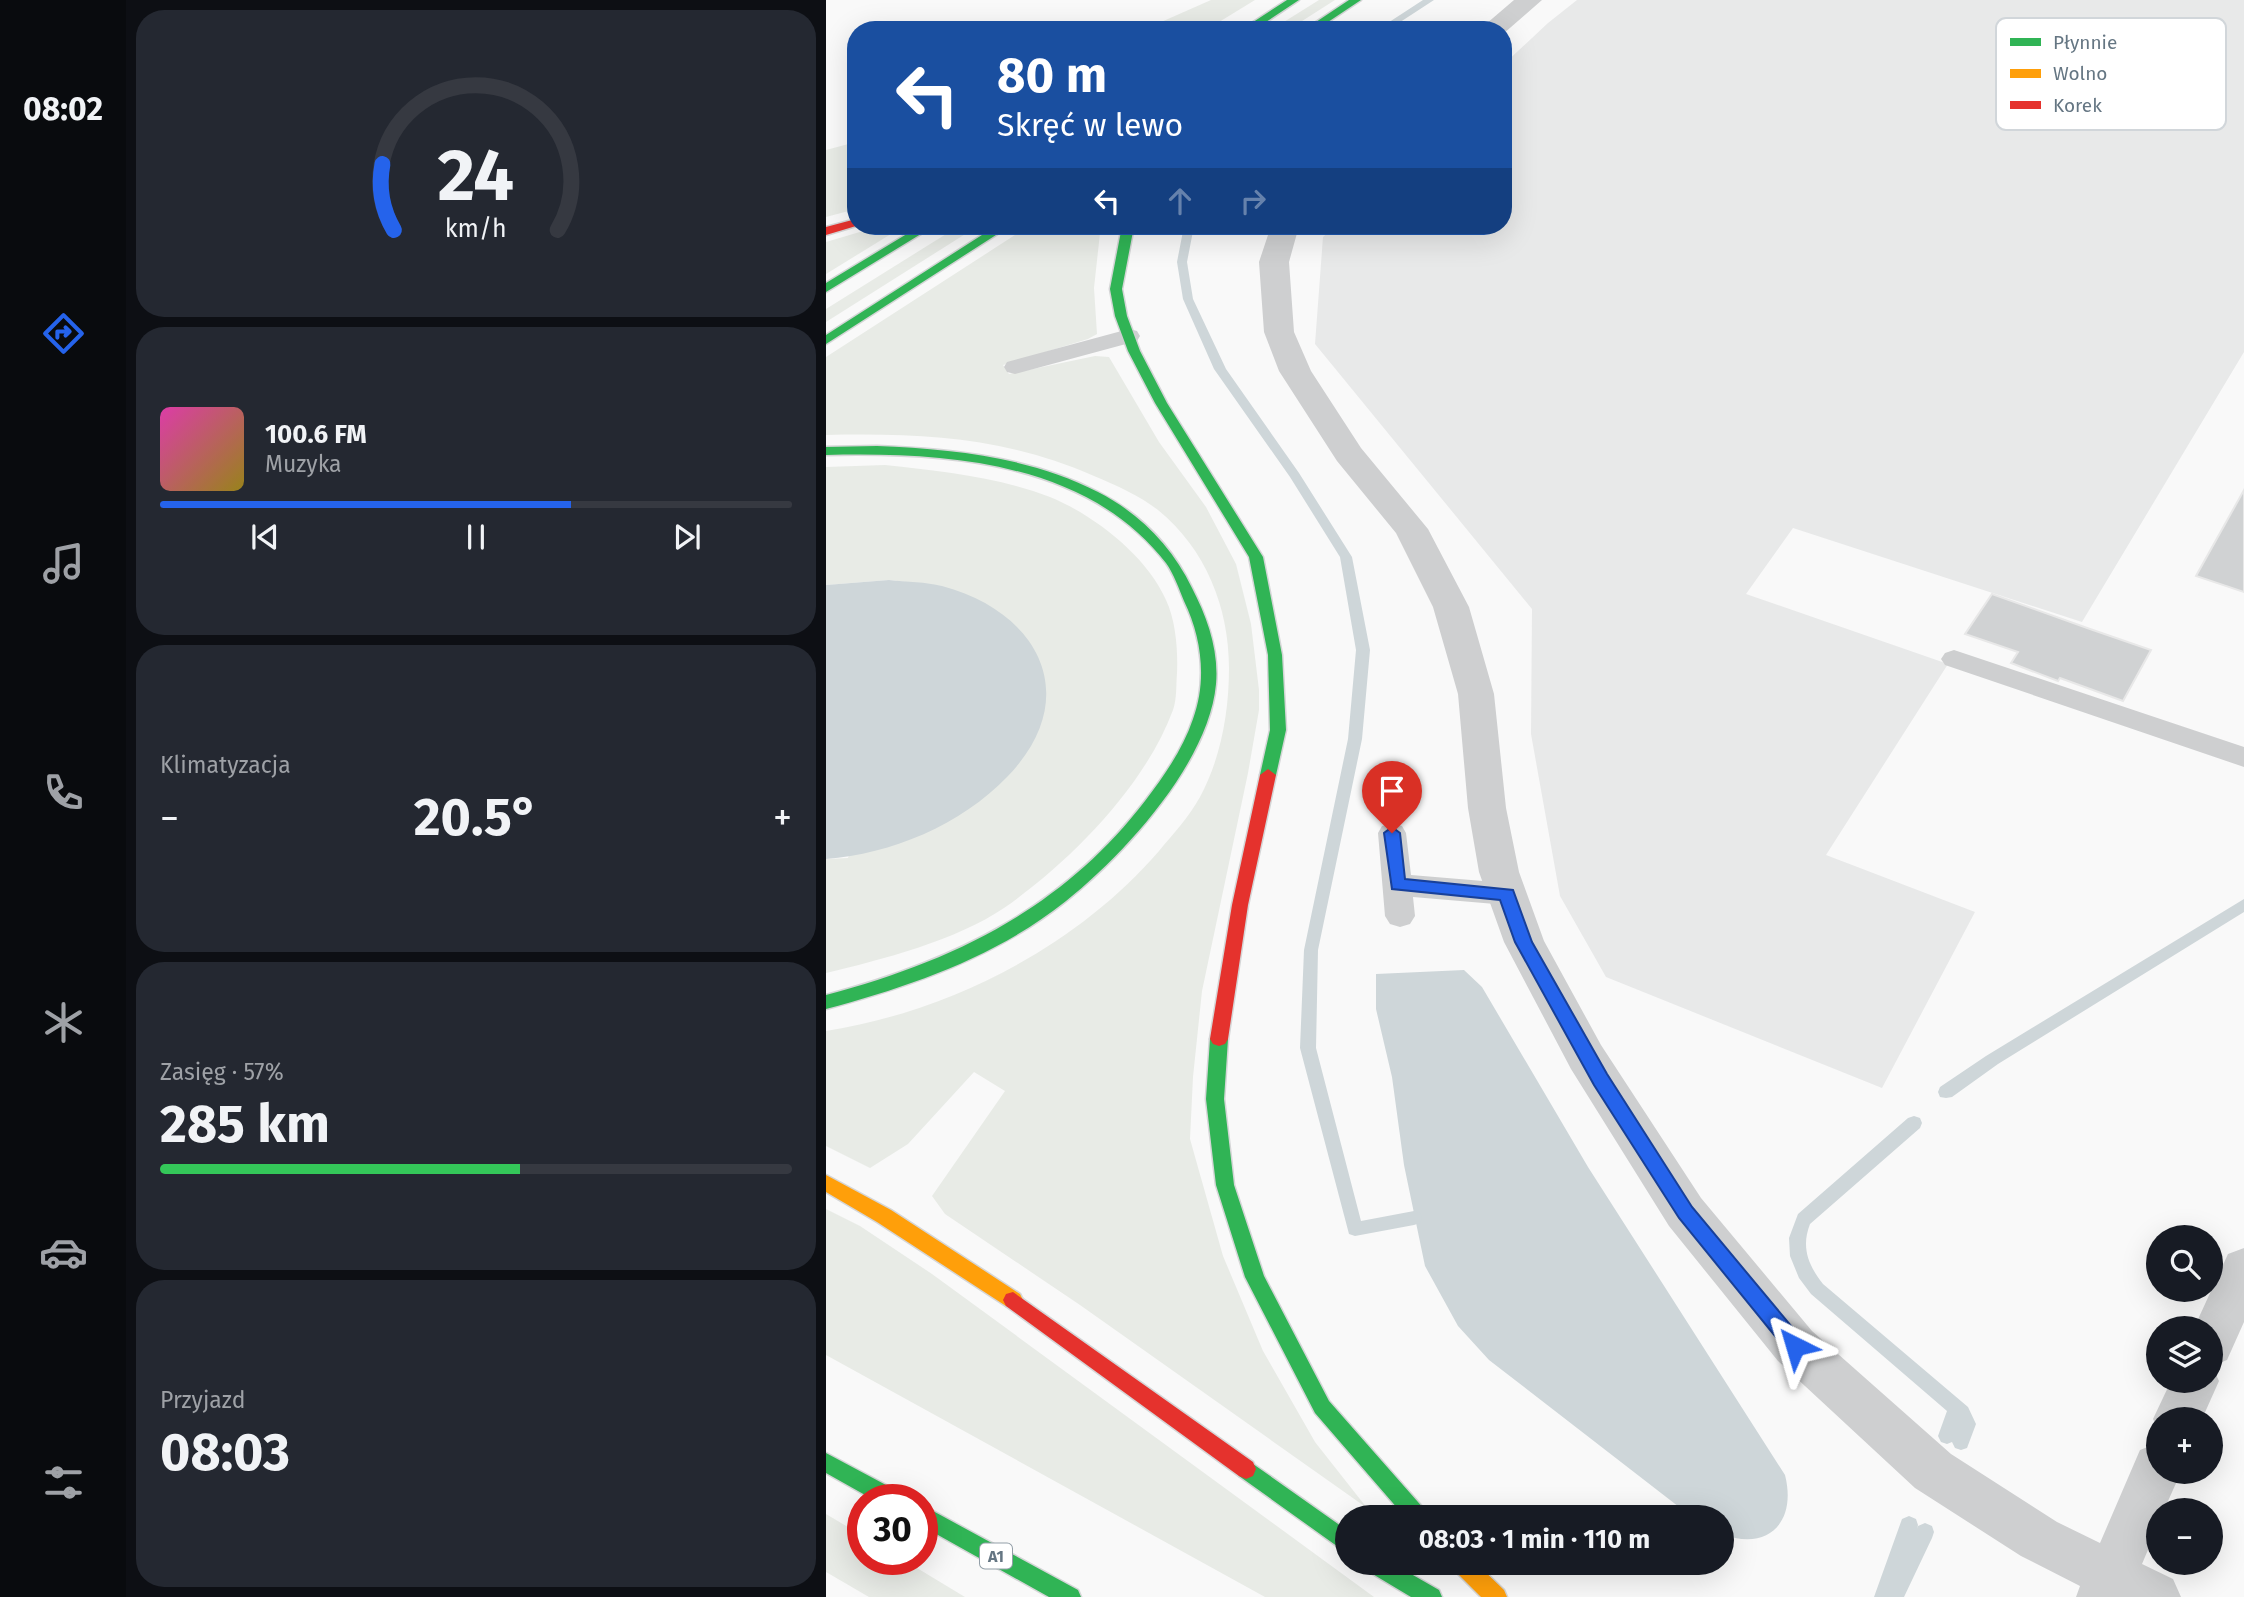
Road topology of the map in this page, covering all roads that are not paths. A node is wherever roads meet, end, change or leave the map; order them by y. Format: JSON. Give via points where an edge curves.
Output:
{"nodes":[{"id":1,"x":1294,"y":0,"type":"edge"},
{"id":2,"x":1356,"y":0,"type":"edge"},
{"id":3,"x":1530,"y":0,"type":"edge"},
{"id":4,"x":1260,"y":21,"type":"edge"},
{"id":5,"x":1324,"y":21,"type":"edge"},
{"id":6,"x":1503,"y":21,"type":"edge"},
{"id":7,"x":847,"y":225,"type":"edge"},
{"id":8,"x":826,"y":231,"type":"edge"},
{"id":9,"x":913,"y":235,"type":"edge"},
{"id":10,"x":990,"y":235,"type":"edge"},
{"id":11,"x":1126,"y":235,"type":"edge"},
{"id":12,"x":1282,"y":235,"type":"edge"},
{"id":13,"x":826,"y":288,"type":"edge"},
{"id":14,"x":1129,"y":336,"type":"junction"},
{"id":15,"x":826,"y":340,"type":"edge"},
{"id":16,"x":1015,"y":367,"type":"dead end"},
{"id":17,"x":826,"y":452,"type":"edge"},
{"id":18,"x":1954,"y":659,"type":"dead end"},
{"id":19,"x":2244,"y":757,"type":"edge"},
{"id":20,"x":1392,"y":833,"type":"dead end"},
{"id":21,"x":1398,"y":885,"type":"junction"},
{"id":22,"x":1507,"y":894,"type":"junction"},
{"id":23,"x":1400,"y":916,"type":"dead end"},
{"id":24,"x":826,"y":1002,"type":"edge"},
{"id":25,"x":826,"y":1183,"type":"edge"},
{"id":26,"x":2244,"y":1268,"type":"edge"},
{"id":27,"x":2223,"y":1316,"type":"edge"},
{"id":28,"x":826,"y":1462,"type":"edge"},
{"id":29,"x":865,"y":1484,"type":"edge"},
{"id":30,"x":2150,"y":1484,"type":"edge"},
{"id":31,"x":1408,"y":1505,"type":"edge"},
{"id":32,"x":938,"y":1524,"type":"edge"},
{"id":33,"x":1335,"y":1534,"type":"edge"},
{"id":34,"x":1393,"y":1575,"type":"edge"},
{"id":35,"x":1473,"y":1575,"type":"edge"},
{"id":36,"x":2106,"y":1586,"type":"edge"},
{"id":37,"x":1070,"y":1597,"type":"edge"},
{"id":38,"x":1431,"y":1597,"type":"edge"},
{"id":39,"x":1496,"y":1597,"type":"edge"},
{"id":40,"x":2155,"y":1597,"type":"edge"}],
"edges":[{"from":1,"to":4,"type":"main road"},
{"from":2,"to":5,"type":"main road"},
{"from":3,"to":6,"type":"street"},
{"from":7,"to":8,"type":"main road"},
{"from":9,"to":13,"type":"main road"},
{"from":10,"to":15,"type":"main road"},
{"from":11,"to":14,"type":"main road","via":[[1116,289]]},
{"from":12,"to":22,"type":"street","via":[[1274,262],[1279,332],[1295,371],[1349,454],[1411,529],[1451,607],[1476,694],[1487,808]]},
{"from":14,"to":16,"type":"lane"},
{"from":14,"to":31,"type":"main road","via":[[1161,403],[1256,557],[1275,656],[1278,730],[1240,905],[1220,1028],[1215,1099],[1225,1185],[1255,1277],[1322,1408]]},
{"from":17,"to":24,"type":"main road","via":[[873,447],[970,458],[1048,478],[1112,503],[1171,558],[1187,584],[1206,648],[1210,682],[1192,740],[1166,787],[1128,836],[1070,891],[1002,937],[946,965]]},
{"from":18,"to":19,"type":"lane"},
{"from":20,"to":21,"type":"lane"},
{"from":21,"to":22,"type":"lane"},
{"from":21,"to":23,"type":"lane"},
{"from":22,"to":36,"type":"street","via":[[1524,942],[1600,1080],[1685,1212],[1795,1346],[1933,1471]]},
{"from":25,"to":33,"type":"main road","via":[[1038,1316]]},
{"from":26,"to":27,"type":"street"},
{"from":28,"to":29,"type":"main road"},
{"from":30,"to":36,"type":"street"},
{"from":32,"to":37,"type":"main road","number":"A1"},
{"from":34,"to":38,"type":"main road"},
{"from":35,"to":39,"type":"main road"},
{"from":36,"to":40,"type":"street"}]}
